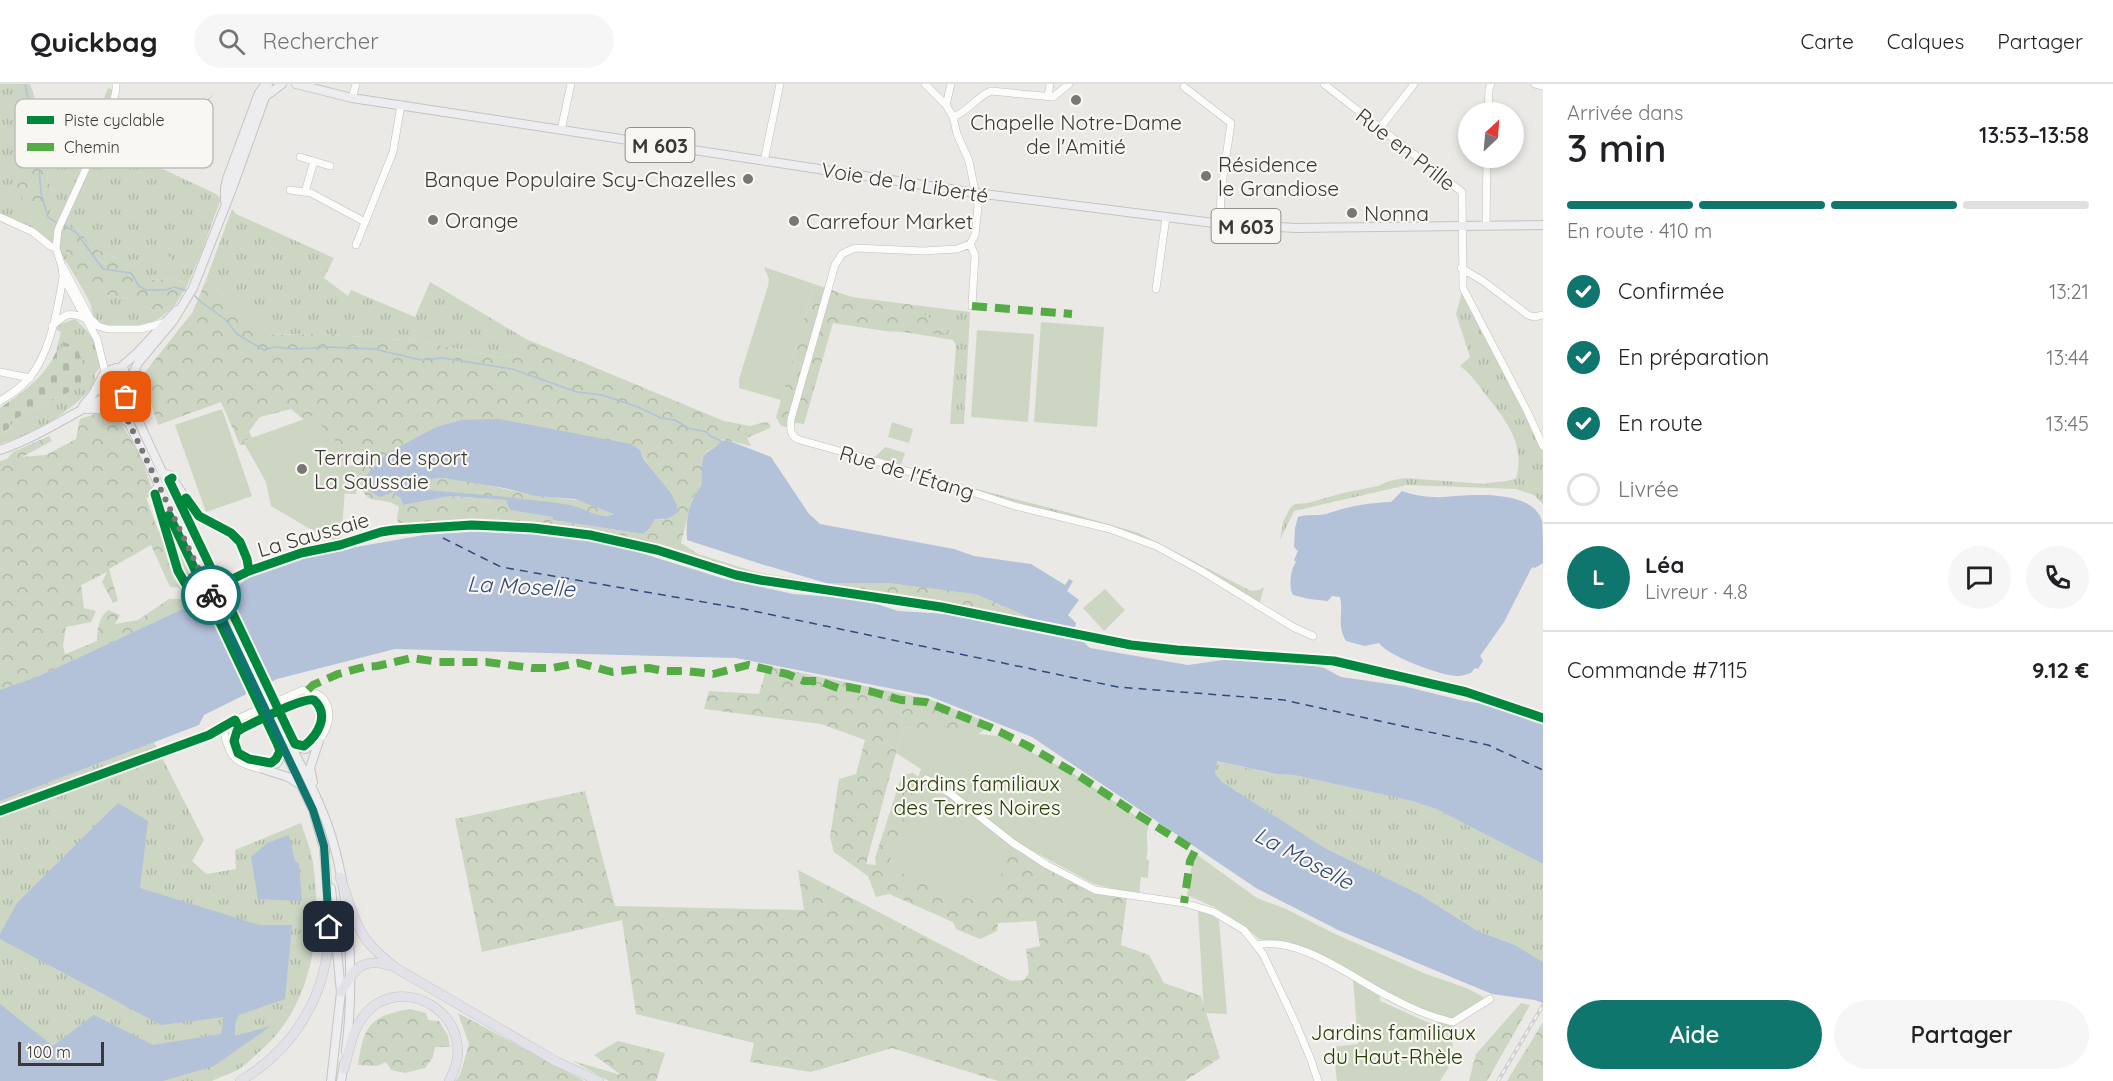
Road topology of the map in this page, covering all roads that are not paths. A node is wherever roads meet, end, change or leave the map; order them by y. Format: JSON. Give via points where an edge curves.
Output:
{"nodes":[{"id":1,"x":125,"y":84,"type":"edge"},
{"id":2,"x":267,"y":84,"type":"edge"},
{"id":3,"x":282,"y":84,"type":"edge"},
{"id":4,"x":296,"y":84,"type":"edge"},
{"id":5,"x":356,"y":84,"type":"edge"},
{"id":6,"x":571,"y":84,"type":"edge"},
{"id":7,"x":780,"y":84,"type":"edge"},
{"id":8,"x":925,"y":84,"type":"edge"},
{"id":9,"x":951,"y":84,"type":"edge"},
{"id":10,"x":1050,"y":84,"type":"edge"},
{"id":11,"x":1069,"y":84,"type":"edge"},
{"id":12,"x":1324,"y":84,"type":"edge"},
{"id":13,"x":1414,"y":84,"type":"edge"},
{"id":14,"x":1491,"y":84,"type":"edge"},
{"id":15,"x":1535,"y":84,"type":"edge"},
{"id":16,"x":114,"y":85,"type":"edge"},
{"id":17,"x":1543,"y":86,"type":"edge"},
{"id":18,"x":1184,"y":87,"type":"dead end"},
{"id":19,"x":261,"y":91,"type":"edge"},
{"id":20,"x":1048,"y":96,"type":"junction"},
{"id":21,"x":352,"y":98,"type":"junction"},
{"id":22,"x":1488,"y":102,"type":"edge"},
{"id":23,"x":402,"y":105,"type":"junction"},
{"id":24,"x":946,"y":105,"type":"junction"},
{"id":25,"x":953,"y":117,"type":"junction"},
{"id":26,"x":1380,"y":128,"type":"junction"},
{"id":27,"x":561,"y":130,"type":"junction"},
{"id":28,"x":300,"y":157,"type":"dead end"},
{"id":29,"x":314,"y":161,"type":"junction"},
{"id":30,"x":764,"y":161,"type":"junction"},
{"id":31,"x":330,"y":166,"type":"dead end"},
{"id":32,"x":85,"y":168,"type":"edge"},
{"id":33,"x":1487,"y":168,"type":"edge"},
{"id":34,"x":290,"y":189,"type":"dead end"},
{"id":35,"x":305,"y":192,"type":"junction"},
{"id":36,"x":976,"y":193,"type":"junction"},
{"id":37,"x":0,"y":217,"type":"edge"},
{"id":38,"x":1166,"y":217,"type":"junction"},
{"id":39,"x":365,"y":222,"type":"junction"},
{"id":40,"x":1220,"y":224,"type":"junction"},
{"id":41,"x":1543,"y":225,"type":"edge"},
{"id":42,"x":1462,"y":226,"type":"junction"},
{"id":43,"x":1486,"y":226,"type":"junction"},
{"id":44,"x":970,"y":244,"type":"junction"},
{"id":45,"x":356,"y":245,"type":"dead end"},
{"id":46,"x":56,"y":248,"type":"junction"},
{"id":47,"x":62,"y":267,"type":"junction"},
{"id":48,"x":1461,"y":268,"type":"junction"},
{"id":49,"x":63,"y":277,"type":"junction"},
{"id":50,"x":1156,"y":289,"type":"dead end"},
{"id":51,"x":79,"y":301,"type":"junction"},
{"id":52,"x":59,"y":303,"type":"junction"},
{"id":53,"x":181,"y":306,"type":"junction"},
{"id":54,"x":972,"y":306,"type":"dead end"},
{"id":55,"x":1543,"y":313,"type":"edge"},
{"id":56,"x":68,"y":314,"type":"junction"},
{"id":57,"x":85,"y":319,"type":"junction"},
{"id":58,"x":164,"y":322,"type":"junction"},
{"id":59,"x":52,"y":326,"type":"junction"},
{"id":60,"x":120,"y":368,"type":"junction"},
{"id":61,"x":0,"y":372,"type":"edge"},
{"id":62,"x":105,"y":372,"type":"junction"},
{"id":63,"x":30,"y":378,"type":"junction"},
{"id":64,"x":131,"y":378,"type":"junction"},
{"id":65,"x":100,"y":383,"type":"junction"},
{"id":66,"x":129,"y":394,"type":"junction"},
{"id":67,"x":106,"y":397,"type":"junction"},
{"id":68,"x":118,"y":400,"type":"junction"},
{"id":69,"x":0,"y":401,"type":"edge"},
{"id":70,"x":81,"y":409,"type":"junction"},
{"id":71,"x":131,"y":425,"type":"junction"},
{"id":72,"x":1543,"y":446,"type":"edge"},
{"id":73,"x":0,"y":450,"type":"edge"},
{"id":74,"x":162,"y":473,"type":"junction"},
{"id":75,"x":160,"y":486,"type":"junction"},
{"id":76,"x":407,"y":529,"type":"dead end"},
{"id":77,"x":196,"y":553,"type":"junction"},
{"id":78,"x":249,"y":571,"type":"junction"},
{"id":79,"x":199,"y":595,"type":"joint"},
{"id":80,"x":1313,"y":636,"type":"dead end"},
{"id":81,"x":223,"y":727,"type":"junction"},
{"id":82,"x":319,"y":741,"type":"junction"},
{"id":83,"x":286,"y":744,"type":"junction"},
{"id":84,"x":263,"y":769,"type":"junction"},
{"id":85,"x":926,"y":779,"type":"dead end"},
{"id":86,"x":301,"y":785,"type":"junction"},
{"id":87,"x":321,"y":808,"type":"junction"},
{"id":88,"x":0,"y":811,"type":"edge"},
{"id":89,"x":324,"y":846,"type":"junction"},
{"id":90,"x":340,"y":877,"type":"junction"},
{"id":91,"x":1257,"y":945,"type":"junction"},
{"id":92,"x":396,"y":968,"type":"junction"},
{"id":93,"x":350,"y":975,"type":"junction"},
{"id":94,"x":341,"y":992,"type":"junction"},
{"id":95,"x":1490,"y":999,"type":"dead end"},
{"id":96,"x":344,"y":1069,"type":"junction"},
{"id":97,"x":240,"y":1081,"type":"edge"},
{"id":98,"x":331,"y":1081,"type":"edge"},
{"id":99,"x":341,"y":1081,"type":"edge"},
{"id":100,"x":449,"y":1081,"type":"edge"},
{"id":101,"x":599,"y":1081,"type":"edge"},
{"id":102,"x":1318,"y":1081,"type":"edge"}],
"edges":[{"from":1,"to":16,"type":"street"},
{"from":2,"to":19,"type":"main road"},
{"from":3,"to":19,"type":"main road"},
{"from":4,"to":21,"type":"main road","number":"M 603"},
{"from":5,"to":21,"type":"street"},
{"from":6,"to":27,"type":"street"},
{"from":7,"to":30,"type":"street"},
{"from":8,"to":24,"type":"street"},
{"from":9,"to":24,"type":"street"},
{"from":10,"to":20,"type":"street"},
{"from":11,"to":20,"type":"street","via":[[1053,97]]},
{"from":12,"to":26,"type":"street","name":"Rue en Prille"},
{"from":13,"to":26,"type":"street"},
{"from":14,"to":22,"type":"street"},
{"from":15,"to":17,"type":"street"},
{"from":18,"to":40,"type":"street","via":[[1231,123]]},
{"from":19,"to":53,"type":"main road","via":[[227,179],[225,205],[201,271]]},
{"from":20,"to":25,"type":"street","via":[[991,91]]},
{"from":21,"to":23,"type":"main road","name":"Voie de la Liberté","number":"M 603"},
{"from":23,"to":27,"type":"main road","name":"Voie de la Liberté","number":"M 603"},
{"from":23,"to":39,"type":"street","via":[[393,152]]},
{"from":24,"to":25,"type":"street"},
{"from":25,"to":36,"type":"street"},
{"from":26,"to":42,"type":"street","name":"Rue en Prille","via":[[1462,192]]},
{"from":27,"to":30,"type":"main road","name":"Voie de la Liberté","number":"M 603"},
{"from":28,"to":29,"type":"street"},
{"from":29,"to":31,"type":"street"},
{"from":29,"to":35,"type":"street"},
{"from":30,"to":36,"type":"main road","name":"Voie de la Liberté","number":"M 603"},
{"from":32,"to":46,"type":"street","via":[[58,230]]},
{"from":33,"to":43,"type":"street"},
{"from":34,"to":35,"type":"street"},
{"from":35,"to":39,"type":"street"},
{"from":36,"to":38,"type":"main road","name":"Voie de la Liberté","number":"M 603"},
{"from":36,"to":44,"type":"street","via":[[975,235]]},
{"from":37,"to":46,"type":"street"},
{"from":38,"to":40,"type":"main road","name":"Voie de la Liberté","number":"M 603"},
{"from":38,"to":50,"type":"street"},
{"from":39,"to":45,"type":"street"},
{"from":40,"to":42,"type":"main road","name":"Voie de la Liberté","number":"M 603","via":[[1288,228]]},
{"from":41,"to":43,"type":"main road","number":"M 603"},
{"from":42,"to":43,"type":"main road","number":"M 603"},
{"from":42,"to":48,"type":"street"},
{"from":44,"to":54,"type":"street","via":[[975,255]]},
{"from":44,"to":80,"type":"street","name":"Rue de l'Étang","via":[[957,249],[923,251],[855,248],[839,257],[792,419],[793,435],[1156,546]]},
{"from":46,"to":47,"type":"street"},
{"from":47,"to":49,"type":"street"},
{"from":47,"to":51,"type":"street"},
{"from":48,"to":55,"type":"street","via":[[1528,315]]},
{"from":48,"to":72,"type":"street","via":[[1465,294]]},
{"from":49,"to":51,"type":"street"},
{"from":49,"to":52,"type":"street"},
{"from":51,"to":52,"type":"street"},
{"from":51,"to":56,"type":"street"},
{"from":51,"to":57,"type":"street"},
{"from":51,"to":58,"type":"street","via":[[90,318],[103,327],[140,329]]},
{"from":52,"to":59,"type":"street"},
{"from":53,"to":58,"type":"main road"},
{"from":53,"to":64,"type":"main road"},
{"from":56,"to":57,"type":"street"},
{"from":56,"to":59,"type":"street"},
{"from":57,"to":62,"type":"street","via":[[97,339]]},
{"from":58,"to":60,"type":"main road"},
{"from":59,"to":63,"type":"street"},
{"from":60,"to":62,"type":"main road"},
{"from":60,"to":64,"type":"main road"},
{"from":61,"to":63,"type":"street"},
{"from":62,"to":65,"type":"main road"},
{"from":63,"to":69,"type":"street"},
{"from":64,"to":66,"type":"main road"},
{"from":65,"to":67,"type":"main road"},
{"from":65,"to":70,"type":"main road"},
{"from":66,"to":68,"type":"main road"},
{"from":66,"to":74,"type":"main road"},
{"from":67,"to":68,"type":"main road"},
{"from":67,"to":70,"type":"main road"},
{"from":68,"to":71,"type":"main road"},
{"from":70,"to":71,"type":"main road","via":[[111,410]]},
{"from":70,"to":73,"type":"main road"},
{"from":71,"to":75,"type":"main road"},
{"from":74,"to":77,"type":"main road"},
{"from":74,"to":78,"type":"main road","via":[[170,475],[199,516],[240,542]]},
{"from":75,"to":77,"type":"main road"},
{"from":75,"to":79,"type":"main road","via":[[155,494],[176,564],[185,583]]},
{"from":76,"to":78,"type":"street","name":"La Saussaie","via":[[301,553]]},
{"from":77,"to":83,"type":"main road","bridge":true},
{"from":78,"to":79,"type":"street","name":"La Saussaie"},
{"from":81,"to":82,"type":"street","via":[[286,696],[308,690],[321,696],[328,709],[329,720]]},
{"from":81,"to":84,"type":"street","via":[[235,760]]},
{"from":81,"to":88,"type":"street"},
{"from":82,"to":83,"type":"main road","via":[[305,749]]},
{"from":82,"to":87,"type":"main road","via":[[310,768]]},
{"from":83,"to":84,"type":"main road","via":[[277,763]]},
{"from":83,"to":86,"type":"main road"},
{"from":83,"to":87,"type":"main road"},
{"from":84,"to":86,"type":"main road"},
{"from":85,"to":91,"type":"street","via":[[1013,843],[1095,890],[1184,903],[1214,912],[1244,930]]},
{"from":86,"to":89,"type":"main road"},
{"from":87,"to":90,"type":"main road"},
{"from":89,"to":94,"type":"main road"},
{"from":89,"to":97,"type":"highway","via":[[328,956],[318,990],[304,1021],[281,1049]]},
{"from":90,"to":92,"type":"highway","via":[[366,940]]},
{"from":90,"to":93,"type":"main road"},
{"from":91,"to":95,"type":"street","via":[[1267,943],[1310,952],[1388,996],[1452,1022]]},
{"from":91,"to":102,"type":"street","via":[[1296,1024]]},
{"from":92,"to":93,"type":"highway","via":[[367,963]]},
{"from":92,"to":101,"type":"highway","via":[[557,1062]]},
{"from":93,"to":94,"type":"highway"},
{"from":93,"to":96,"type":"main road","via":[[351,1008]]},
{"from":94,"to":98,"type":"main road"},
{"from":96,"to":99,"type":"main road"},
{"from":96,"to":100,"type":"highway","via":[[354,1036],[370,1009],[389,999],[408,997],[434,1006],[454,1031],[458,1059]]}]}
